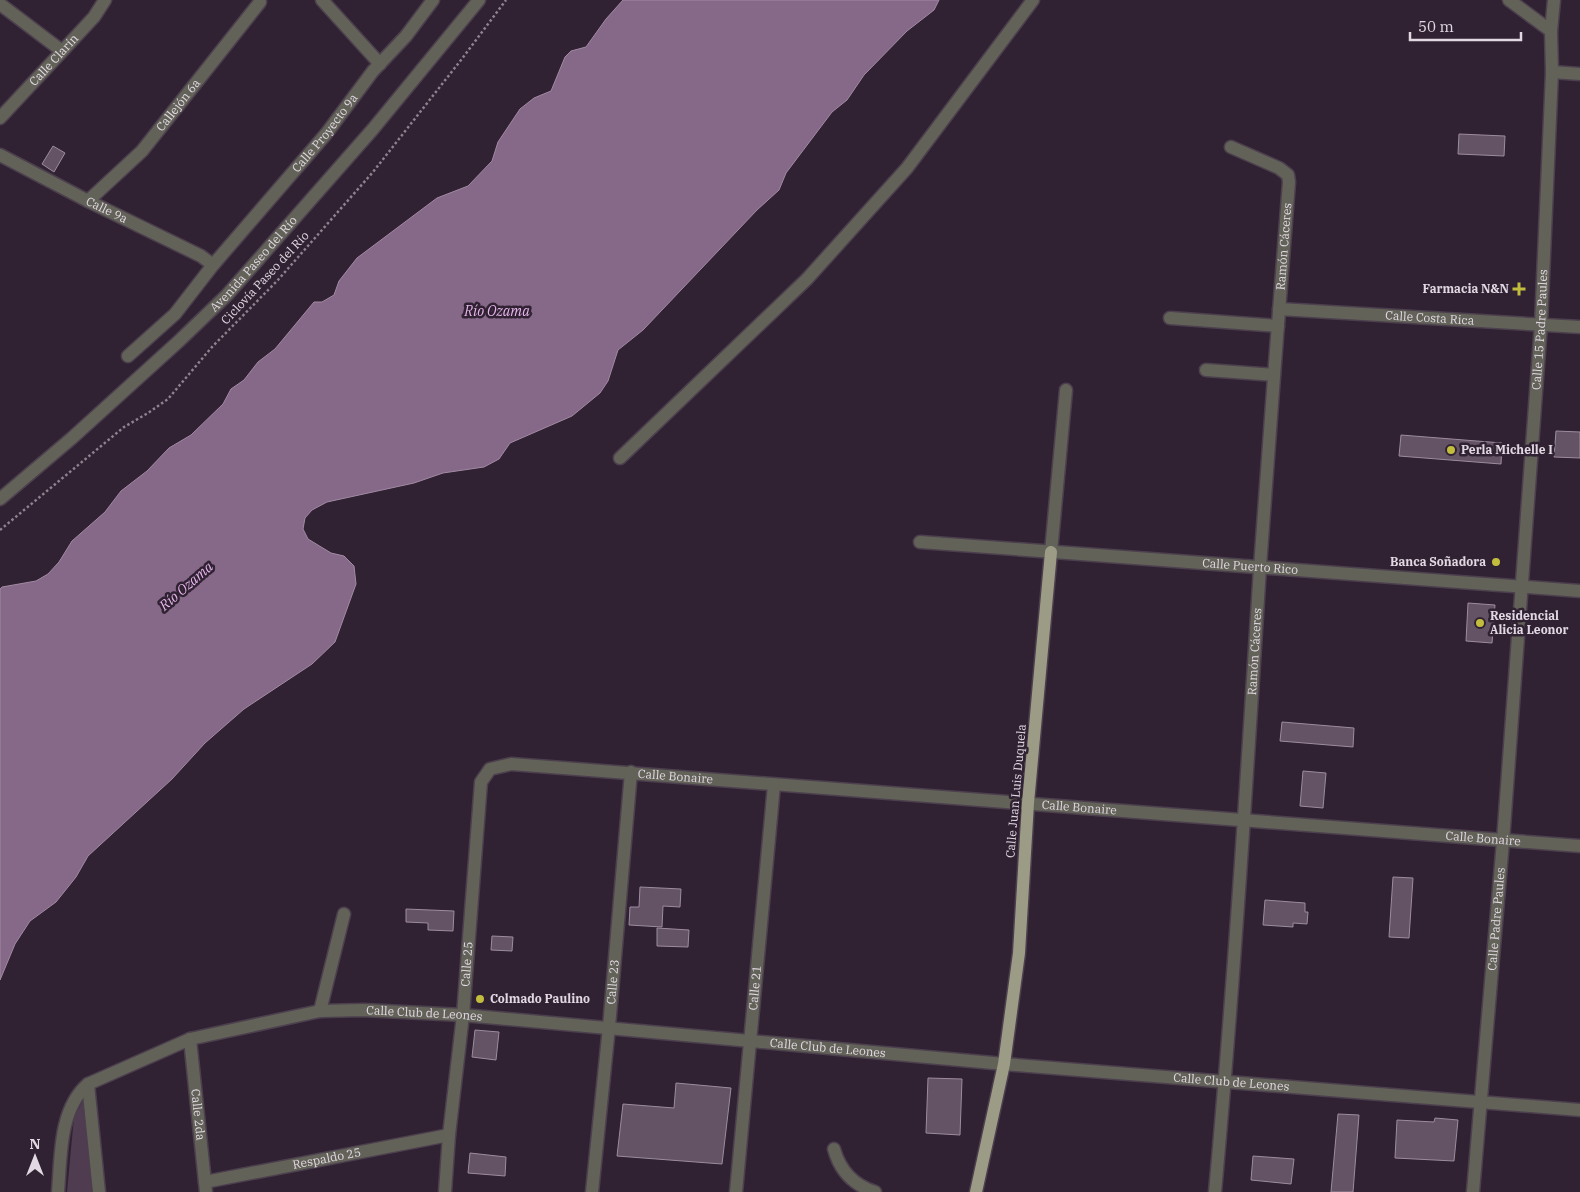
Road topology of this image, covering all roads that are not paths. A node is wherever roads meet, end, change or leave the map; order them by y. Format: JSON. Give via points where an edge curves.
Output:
{"nodes":[{"id":1,"x":105,"y":0,"type":"edge"},
{"id":2,"x":322,"y":0,"type":"edge"},
{"id":3,"x":433,"y":0,"type":"edge"},
{"id":4,"x":479,"y":0,"type":"edge"},
{"id":5,"x":1032,"y":0,"type":"edge"},
{"id":6,"x":1509,"y":0,"type":"edge"},
{"id":7,"x":1554,"y":0,"type":"edge"},
{"id":8,"x":260,"y":2,"type":"dead end"},
{"id":9,"x":0,"y":4,"type":"edge"},
{"id":10,"x":1551,"y":32,"type":"junction"},
{"id":11,"x":62,"y":52,"type":"junction"},
{"id":12,"x":380,"y":64,"type":"junction"},
{"id":13,"x":1552,"y":72,"type":"junction"},
{"id":14,"x":1580,"y":74,"type":"edge"},
{"id":15,"x":0,"y":118,"type":"edge"},
{"id":16,"x":1231,"y":147,"type":"dead end"},
{"id":17,"x":0,"y":155,"type":"edge"},
{"id":18,"x":88,"y":201,"type":"junction"},
{"id":19,"x":213,"y":265,"type":"junction"},
{"id":20,"x":1279,"y":309,"type":"junction"},
{"id":21,"x":1170,"y":318,"type":"dead end"},
{"id":22,"x":1541,"y":324,"type":"junction"},
{"id":23,"x":1278,"y":326,"type":"junction"},
{"id":24,"x":1580,"y":327,"type":"edge"},
{"id":25,"x":128,"y":356,"type":"dead end"},
{"id":26,"x":1206,"y":370,"type":"dead end"},
{"id":27,"x":1274,"y":375,"type":"junction"},
{"id":28,"x":1066,"y":390,"type":"dead end"},
{"id":29,"x":620,"y":458,"type":"dead end"},
{"id":30,"x":0,"y":499,"type":"edge"},
{"id":31,"x":920,"y":542,"type":"dead end"},
{"id":32,"x":1051,"y":552,"type":"junction"},
{"id":33,"x":1260,"y":567,"type":"junction"},
{"id":34,"x":1522,"y":586,"type":"junction"},
{"id":35,"x":1580,"y":591,"type":"edge"},
{"id":36,"x":490,"y":769,"type":"joint"},
{"id":37,"x":631,"y":772,"type":"junction"},
{"id":38,"x":774,"y":785,"type":"junction"},
{"id":39,"x":1028,"y":803,"type":"junction"},
{"id":40,"x":1245,"y":820,"type":"junction"},
{"id":41,"x":1504,"y":840,"type":"junction"},
{"id":42,"x":1580,"y":846,"type":"edge"},
{"id":43,"x":344,"y":914,"type":"dead end"},
{"id":44,"x":320,"y":1011,"type":"junction"},
{"id":45,"x":463,"y":1015,"type":"junction"},
{"id":46,"x":609,"y":1027,"type":"junction"},
{"id":47,"x":190,"y":1039,"type":"junction"},
{"id":48,"x":751,"y":1042,"type":"junction"},
{"id":49,"x":1004,"y":1064,"type":"junction"},
{"id":50,"x":1225,"y":1081,"type":"junction"},
{"id":51,"x":88,"y":1084,"type":"junction"},
{"id":52,"x":1480,"y":1102,"type":"junction"},
{"id":53,"x":1580,"y":1110,"type":"edge"},
{"id":54,"x":449,"y":1135,"type":"junction"},
{"id":55,"x":834,"y":1149,"type":"dead end"},
{"id":56,"x":205,"y":1187,"type":"edge"},
{"id":57,"x":58,"y":1192,"type":"edge"},
{"id":58,"x":99,"y":1192,"type":"edge"},
{"id":59,"x":445,"y":1192,"type":"edge"},
{"id":60,"x":592,"y":1192,"type":"edge"},
{"id":61,"x":736,"y":1192,"type":"edge"},
{"id":62,"x":875,"y":1192,"type":"edge"},
{"id":63,"x":976,"y":1192,"type":"edge"},
{"id":64,"x":1215,"y":1192,"type":"edge"},
{"id":65,"x":1473,"y":1192,"type":"edge"}],
"edges":[{"from":1,"to":11,"type":"street","name":"Calle Clarín"},
{"from":2,"to":12,"type":"street"},
{"from":3,"to":12,"type":"street","name":"Calle Proyecto 9a"},
{"from":4,"to":30,"type":"street","name":"Avenida Paseo del Río","via":[[373,129],[227,295],[72,438]]},
{"from":5,"to":29,"type":"street","via":[[907,168],[807,279]]},
{"from":6,"to":10,"type":"street"},
{"from":7,"to":10,"type":"street","name":"Calle 15 Padre Paules"},
{"from":8,"to":18,"type":"street","name":"Callejón 6a","via":[[142,151]]},
{"from":9,"to":11,"type":"street"},
{"from":10,"to":13,"type":"street","name":"Calle 15 Padre Paules"},
{"from":11,"to":15,"type":"street","name":"Calle Clarín"},
{"from":12,"to":19,"type":"street","name":"Calle Proyecto 9a","via":[[326,134]]},
{"from":13,"to":14,"type":"street"},
{"from":13,"to":22,"type":"street","name":"Calle 15 Padre Paules"},
{"from":16,"to":20,"type":"street","name":"Ramón Cáceres","via":[[1288,175]]},
{"from":17,"to":18,"type":"street","name":"Calle 9a"},
{"from":18,"to":19,"type":"street","name":"Calle 9a","via":[[201,256]]},
{"from":19,"to":25,"type":"street","name":"Calle Proyecto 9a","via":[[175,314]]},
{"from":20,"to":22,"type":"street","name":"Calle Costa Rica"},
{"from":20,"to":23,"type":"street","name":"Ramón Cáceres"},
{"from":21,"to":23,"type":"street"},
{"from":22,"to":24,"type":"street","name":"Calle Costa Rica"},
{"from":22,"to":34,"type":"street","name":"Calle 15 Padre Paules"},
{"from":23,"to":27,"type":"street","name":"Ramón Cáceres"},
{"from":26,"to":27,"type":"street"},
{"from":27,"to":33,"type":"street","name":"Ramón Cáceres"},
{"from":28,"to":32,"type":"street","name":"Calle Juan Luis Duquela"},
{"from":31,"to":32,"type":"street","name":"Calle Puerto Rico"},
{"from":32,"to":33,"type":"street","name":"Calle Puerto Rico"},
{"from":32,"to":39,"type":"main road","name":"Calle Juan Luis Duquela"},
{"from":33,"to":34,"type":"street","name":"Calle Puerto Rico"},
{"from":33,"to":40,"type":"street","name":"Ramón Cáceres"},
{"from":34,"to":35,"type":"street","name":"Calle Puerto Rico"},
{"from":34,"to":41,"type":"street","name":"Calle Padre Paules"},
{"from":36,"to":37,"type":"street","name":"Calle Bonaire","via":[[511,764]]},
{"from":36,"to":45,"type":"street","name":"Calle 25","via":[[481,782]]},
{"from":37,"to":38,"type":"street","name":"Calle Bonaire"},
{"from":37,"to":46,"type":"street","name":"Calle 23"},
{"from":38,"to":39,"type":"street","name":"Calle Bonaire"},
{"from":38,"to":48,"type":"street","name":"Calle 21"},
{"from":39,"to":40,"type":"street","name":"Calle Bonaire"},
{"from":39,"to":49,"type":"main road","name":"Calle Juan Luis Duquela","via":[[1019,953]]},
{"from":40,"to":41,"type":"street","name":"Calle Bonaire"},
{"from":40,"to":50,"type":"street","name":"Ramón Cáceres"},
{"from":41,"to":42,"type":"street","name":"Calle Bonaire"},
{"from":41,"to":52,"type":"street","name":"Calle Padre Paules"},
{"from":43,"to":44,"type":"street"},
{"from":44,"to":45,"type":"street","name":"Calle Club de Leones"},
{"from":44,"to":47,"type":"street","name":"Calle Club de Leones"},
{"from":45,"to":46,"type":"street","name":"Calle Club de Leones"},
{"from":45,"to":54,"type":"street","name":"Calle 25"},
{"from":46,"to":48,"type":"street","name":"Calle Club de Leones"},
{"from":46,"to":60,"type":"street","name":"Calle 23"},
{"from":47,"to":51,"type":"street","name":"Calle Club de Leones"},
{"from":47,"to":56,"type":"street","name":"Calle 2da"},
{"from":48,"to":49,"type":"street","name":"Calle Club de Leones"},
{"from":48,"to":61,"type":"street","name":"Calle 21"},
{"from":49,"to":50,"type":"street","name":"Calle Club de Leones"},
{"from":49,"to":63,"type":"main road","name":"Calle Juan Luis Duquela"},
{"from":50,"to":52,"type":"street","name":"Calle Club de Leones"},
{"from":50,"to":64,"type":"street","name":"Ramón Cáceres"},
{"from":51,"to":57,"type":"street","via":[[78,1092],[68,1112]]},
{"from":51,"to":58,"type":"street"},
{"from":52,"to":53,"type":"street","name":"Calle Club de Leones"},
{"from":52,"to":65,"type":"street","name":"Calle Padre Paules"},
{"from":54,"to":56,"type":"street","name":"Respaldo 25"},
{"from":54,"to":59,"type":"street","name":"Calle 25"},
{"from":55,"to":62,"type":"street","via":[[838,1163],[848,1176],[865,1189]]}]}
